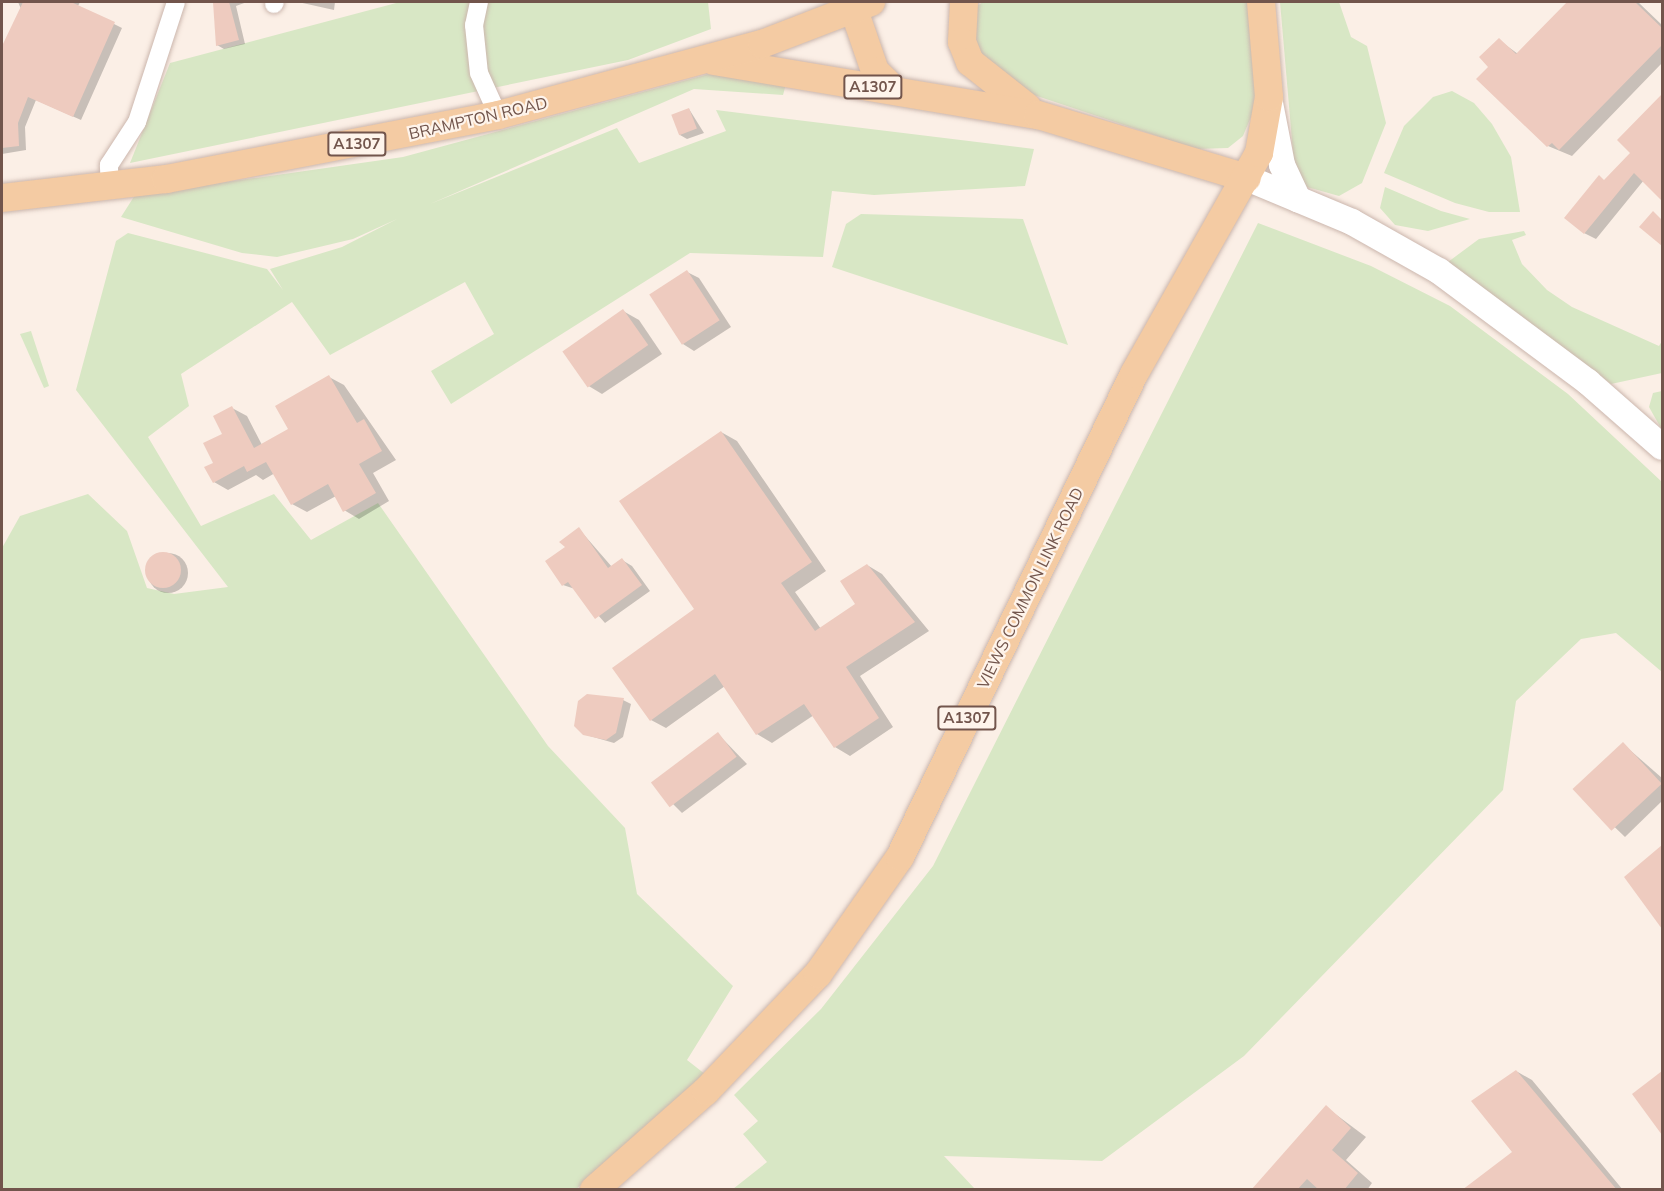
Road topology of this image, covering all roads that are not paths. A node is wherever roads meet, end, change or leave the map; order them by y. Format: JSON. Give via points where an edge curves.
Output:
{"nodes":[{"id":1,"x":176,"y":2,"type":"edge"},
{"id":2,"x":479,"y":2,"type":"edge"},
{"id":3,"x":964,"y":2,"type":"edge"},
{"id":4,"x":1261,"y":2,"type":"edge"},
{"id":5,"x":863,"y":6,"type":"edge"},
{"id":6,"x":708,"y":60,"type":"junction"},
{"id":7,"x":895,"y":90,"type":"junction"},
{"id":8,"x":1269,"y":97,"type":"junction"},
{"id":9,"x":498,"y":115,"type":"junction"},
{"id":10,"x":1038,"y":115,"type":"junction"},
{"id":11,"x":1246,"y":178,"type":"junction"},
{"id":12,"x":110,"y":187,"type":"junction"},
{"id":13,"x":2,"y":198,"type":"edge"},
{"id":14,"x":1298,"y":200,"type":"junction"},
{"id":15,"x":1662,"y":447,"type":"edge"},
{"id":16,"x":594,"y":1190,"type":"edge"}],
"edges":[{"from":1,"to":12,"type":"street","via":[[137,122],[109,165]]},
{"from":2,"to":9,"type":"street","via":[[474,25],[479,73]]},
{"from":3,"to":10,"type":"main road","via":[[961,31],[970,62]]},
{"from":4,"to":8,"type":"main road","number":"A1307"},
{"from":5,"to":6,"type":"main road","name":"BRAMPTON ROAD","number":"A1307"},
{"from":5,"to":7,"type":"main road","via":[[875,71]]},
{"from":6,"to":7,"type":"main road","number":"A1307"},
{"from":6,"to":9,"type":"main road","name":"BRAMPTON ROAD","number":"A1307"},
{"from":7,"to":10,"type":"main road","number":"A1307"},
{"from":8,"to":11,"type":"main road","number":"A1307","via":[[1259,153]]},
{"from":8,"to":14,"type":"street","via":[[1282,165]]},
{"from":9,"to":12,"type":"main road","name":"BRAMPTON ROAD","number":"A1307"},
{"from":10,"to":11,"type":"main road","number":"A1307"},
{"from":11,"to":14,"type":"street"},
{"from":11,"to":16,"type":"main road","name":"VIEWS COMMON LINK ROAD","number":"A1307","via":[[1134,374],[900,857],[818,974],[706,1091]]},
{"from":12,"to":13,"type":"main road","name":"BRAMPTON ROAD","number":"A1307"},
{"from":14,"to":15,"type":"street","via":[[1384,238],[1486,302]]}]}
